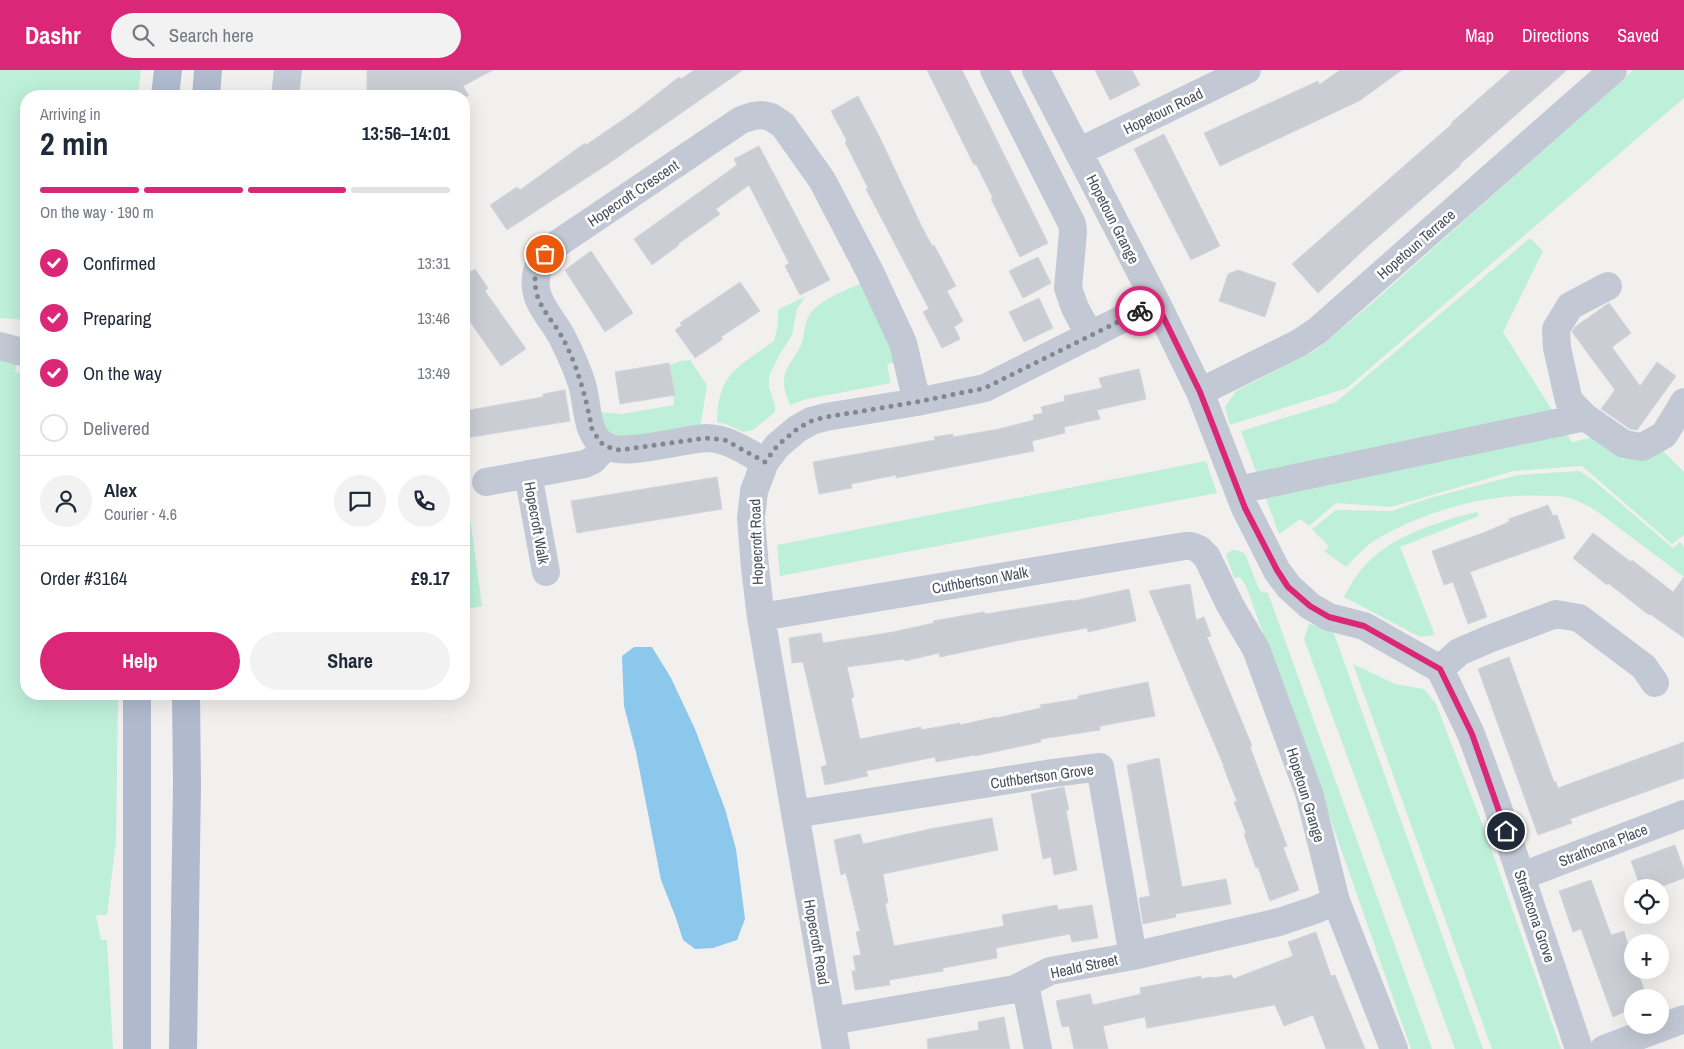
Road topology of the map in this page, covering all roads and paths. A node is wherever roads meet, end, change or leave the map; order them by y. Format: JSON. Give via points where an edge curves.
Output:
{"nodes":[{"id":1,"x":168,"y":70,"type":"edge"},
{"id":2,"x":208,"y":70,"type":"edge"},
{"id":3,"x":288,"y":70,"type":"edge"},
{"id":4,"x":994,"y":70,"type":"edge"},
{"id":5,"x":1036,"y":70,"type":"edge"},
{"id":6,"x":1248,"y":70,"type":"edge"},
{"id":7,"x":1613,"y":70,"type":"edge"},
{"id":8,"x":166,"y":90,"type":"edge"},
{"id":9,"x":206,"y":90,"type":"edge"},
{"id":10,"x":286,"y":90,"type":"edge"},
{"id":11,"x":1078,"y":152,"type":"junction"},
{"id":12,"x":1608,"y":286,"type":"dead end"},
{"id":13,"x":1156,"y":302,"type":"junction"},
{"id":14,"x":1090,"y":336,"type":"junction"},
{"id":15,"x":20,"y":343,"type":"edge"},
{"id":16,"x":0,"y":345,"type":"edge"},
{"id":17,"x":20,"y":351,"type":"edge"},
{"id":18,"x":1200,"y":392,"type":"junction"},
{"id":19,"x":917,"y":402,"type":"junction"},
{"id":20,"x":1684,"y":402,"type":"edge"},
{"id":21,"x":1585,"y":417,"type":"junction"},
{"id":22,"x":606,"y":446,"type":"junction"},
{"id":23,"x":765,"y":462,"type":"junction"},
{"id":24,"x":528,"y":474,"type":"junction"},
{"id":25,"x":486,"y":482,"type":"dead end"},
{"id":26,"x":1242,"y":499,"type":"junction"},
{"id":27,"x":1199,"y":549,"type":"joint"},
{"id":28,"x":546,"y":572,"type":"dead end"},
{"id":29,"x":761,"y":618,"type":"junction"},
{"id":30,"x":1440,"y":669,"type":"junction"},
{"id":31,"x":1655,"y":684,"type":"dead end"},
{"id":32,"x":137,"y":700,"type":"edge"},
{"id":33,"x":186,"y":700,"type":"edge"},
{"id":34,"x":795,"y":814,"type":"junction"},
{"id":35,"x":1684,"y":814,"type":"edge"},
{"id":36,"x":1522,"y":876,"type":"junction"},
{"id":37,"x":1336,"y":901,"type":"junction"},
{"id":38,"x":1133,"y":956,"type":"junction"},
{"id":39,"x":1025,"y":984,"type":"junction"},
{"id":40,"x":1684,"y":1019,"type":"edge"},
{"id":41,"x":831,"y":1021,"type":"junction"},
{"id":42,"x":137,"y":1049,"type":"edge"},
{"id":43,"x":183,"y":1049,"type":"edge"},
{"id":44,"x":836,"y":1049,"type":"edge"},
{"id":45,"x":1038,"y":1049,"type":"edge"},
{"id":46,"x":1394,"y":1049,"type":"edge"},
{"id":47,"x":1579,"y":1049,"type":"edge"},
{"id":48,"x":1604,"y":1049,"type":"edge"}],
"edges":[{"from":1,"to":8,"type":"main road"},
{"from":2,"to":9,"type":"main road"},
{"from":3,"to":10,"type":"street"},
{"from":4,"to":14,"type":"street","via":[[1072,224],[1068,288]]},
{"from":5,"to":11,"type":"street","name":"Hopetoun Grange"},
{"from":6,"to":11,"type":"street","name":"Hopetoun Road"},
{"from":7,"to":18,"type":"street","name":"Hopetoun Terrace","via":[[1317,331]]},
{"from":11,"to":13,"type":"street","name":"Hopetoun Grange"},
{"from":12,"to":21,"type":"street","via":[[1570,306],[1556,329],[1569,400]]},
{"from":13,"to":14,"type":"street","name":"Hopecroft Road"},
{"from":13,"to":18,"type":"street","name":"Hopetoun Grange"},
{"from":14,"to":19,"type":"street","name":"Hopecroft Road","via":[[985,388]]},
{"from":15,"to":16,"type":"street"},
{"from":16,"to":17,"type":"street"},
{"from":18,"to":26,"type":"street","name":"Hopetoun Grange"},
{"from":19,"to":22,"type":"street","name":"Hopecroft Crescent","via":[[904,343],[822,180],[783,125],[771,117],[753,116],[741,120],[566,237],[538,264],[536,290],[563,338],[582,385],[592,429]]},
{"from":19,"to":23,"type":"street","name":"Hopecroft Road","via":[[811,421],[777,446]]},
{"from":20,"to":21,"type":"street","via":[[1664,435],[1642,447],[1624,444]]},
{"from":21,"to":26,"type":"street"},
{"from":22,"to":23,"type":"street","via":[[621,450],[706,438],[725,440]]},
{"from":22,"to":24,"type":"street","name":"Hopecroft Walk","via":[[585,464]]},
{"from":23,"to":29,"type":"street","name":"Hopecroft Road","via":[[754,491],[752,518]]},
{"from":24,"to":25,"type":"street","name":"Hopecroft Walk"},
{"from":24,"to":28,"type":"street","name":"Hopecroft Walk"},
{"from":26,"to":30,"type":"street","via":[[1277,570],[1288,587],[1310,606],[1329,617],[1364,626]]},
{"from":27,"to":29,"type":"street","name":"Cuthbertson Walk","via":[[1185,546]]},
{"from":27,"to":37,"type":"street","name":"Hopetoun Grange","via":[[1207,557],[1256,649],[1309,793]]},
{"from":29,"to":34,"type":"street","name":"Hopecroft Road"},
{"from":30,"to":31,"type":"street","via":[[1459,652],[1556,614],[1579,618],[1644,668]]},
{"from":30,"to":36,"type":"street","name":"Strathcona Grove","via":[[1472,734]]},
{"from":32,"to":42,"type":"main road"},
{"from":33,"to":43,"type":"main road"},
{"from":34,"to":38,"type":"street","name":"Cuthbertson Grove","via":[[1100,767]]},
{"from":34,"to":41,"type":"street","name":"Hopecroft Road"},
{"from":35,"to":36,"type":"street","name":"Strathcona Place"},
{"from":36,"to":47,"type":"street","name":"Strathcona Grove"},
{"from":37,"to":38,"type":"street","name":"Heald Street","via":[[1279,922]]},
{"from":37,"to":46,"type":"street","name":"Hopetoun Grange"},
{"from":38,"to":39,"type":"street","name":"Heald Street","via":[[1050,971]]},
{"from":39,"to":41,"type":"street","name":"Heald Street","via":[[1015,990]]},
{"from":39,"to":45,"type":"street"},
{"from":40,"to":48,"type":"street"},
{"from":41,"to":44,"type":"street","name":"Hopecroft Road"}]}
